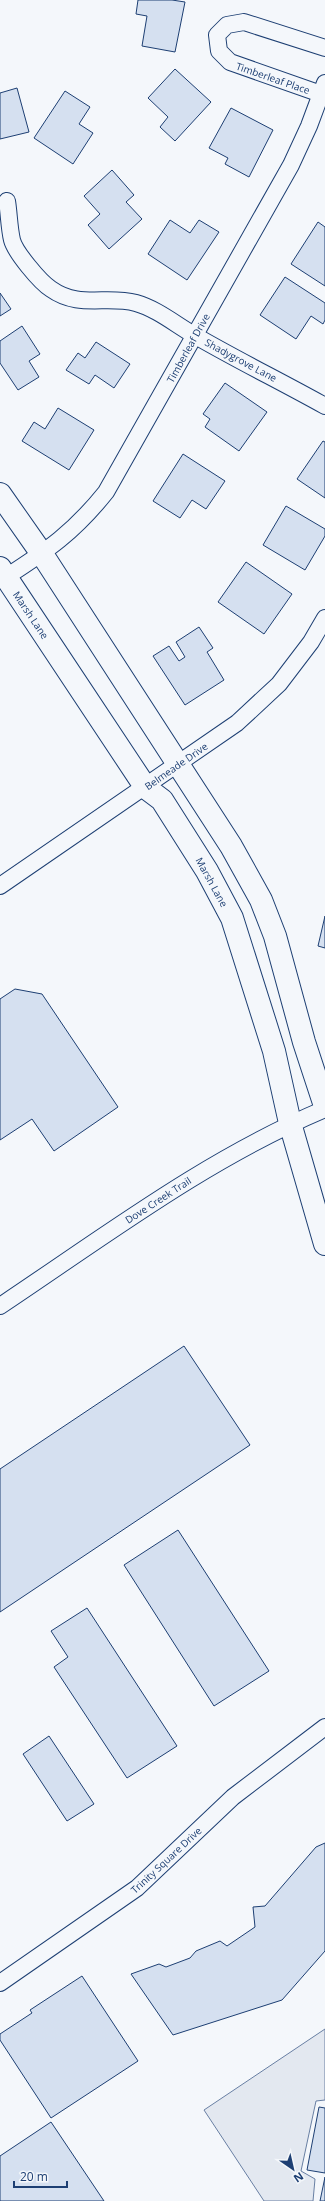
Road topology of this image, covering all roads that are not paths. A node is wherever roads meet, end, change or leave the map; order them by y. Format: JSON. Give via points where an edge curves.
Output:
{"nodes":[{"id":1,"x":325,"y":48,"type":"edge"},
{"id":2,"x":323,"y":89,"type":"edge"},
{"id":3,"x":7,"y":201,"type":"dead end"},
{"id":4,"x":195,"y":335,"type":"junction"},
{"id":5,"x":325,"y":406,"type":"edge"},
{"id":6,"x":0,"y":494,"type":"edge"},
{"id":7,"x":42,"y":554,"type":"junction"},
{"id":8,"x":3,"y":572,"type":"edge"},
{"id":9,"x":325,"y":618,"type":"edge"},
{"id":10,"x":177,"y":766,"type":"junction"},
{"id":11,"x":146,"y":788,"type":"junction"},
{"id":12,"x":0,"y":886,"type":"edge"},
{"id":13,"x":325,"y":1106,"type":"edge"},
{"id":14,"x":325,"y":1109,"type":"edge"},
{"id":15,"x":290,"y":1123,"type":"junction"},
{"id":16,"x":325,"y":1244,"type":"edge"},
{"id":17,"x":0,"y":1306,"type":"edge"},
{"id":18,"x":325,"y":1727,"type":"edge"},
{"id":19,"x":0,"y":1983,"type":"edge"}],
"edges":[{"from":1,"to":2,"type":"street","name":"Timberleaf Place","via":[[244,22],[227,25],[217,35],[219,51],[230,62]]},
{"from":2,"to":4,"type":"street","name":"Timberleaf Drive","via":[[291,164]]},
{"from":3,"to":4,"type":"street","name":"Shadygrove Lane","via":[[12,241],[33,272],[51,289],[69,299],[136,303],[156,311]]},
{"from":4,"to":5,"type":"street","name":"Shadygrove Lane"},
{"from":4,"to":7,"type":"street","name":"Timberleaf Drive","via":[[106,492],[86,518]]},
{"from":6,"to":7,"type":"main road"},
{"from":7,"to":8,"type":"street","name":"Timberleaf Drive"},
{"from":7,"to":10,"type":"main road"},
{"from":8,"to":11,"type":"main road","name":"Marsh Lane"},
{"from":9,"to":10,"type":"street","name":"Belmeade Drive","via":[[311,642],[279,684],[238,723]]},
{"from":10,"to":11,"type":"street","name":"Belmeade Drive"},
{"from":10,"to":13,"type":"main road","via":[[230,846],[261,900],[275,936],[304,1042]]},
{"from":11,"to":12,"type":"street","name":"Belmeade Drive"},
{"from":11,"to":15,"type":"main road","name":"Marsh Lane","via":[[162,800],[207,871],[232,918],[274,1051]]},
{"from":14,"to":15,"type":"street","name":"Dove Creek Trail"},
{"from":15,"to":16,"type":"main road","name":"Marsh Lane"},
{"from":15,"to":17,"type":"street","name":"Dove Creek Trail","via":[[194,1177]]},
{"from":18,"to":19,"type":"street","name":"Trinity Square Drive","via":[[233,1797],[138,1888]]}]}
